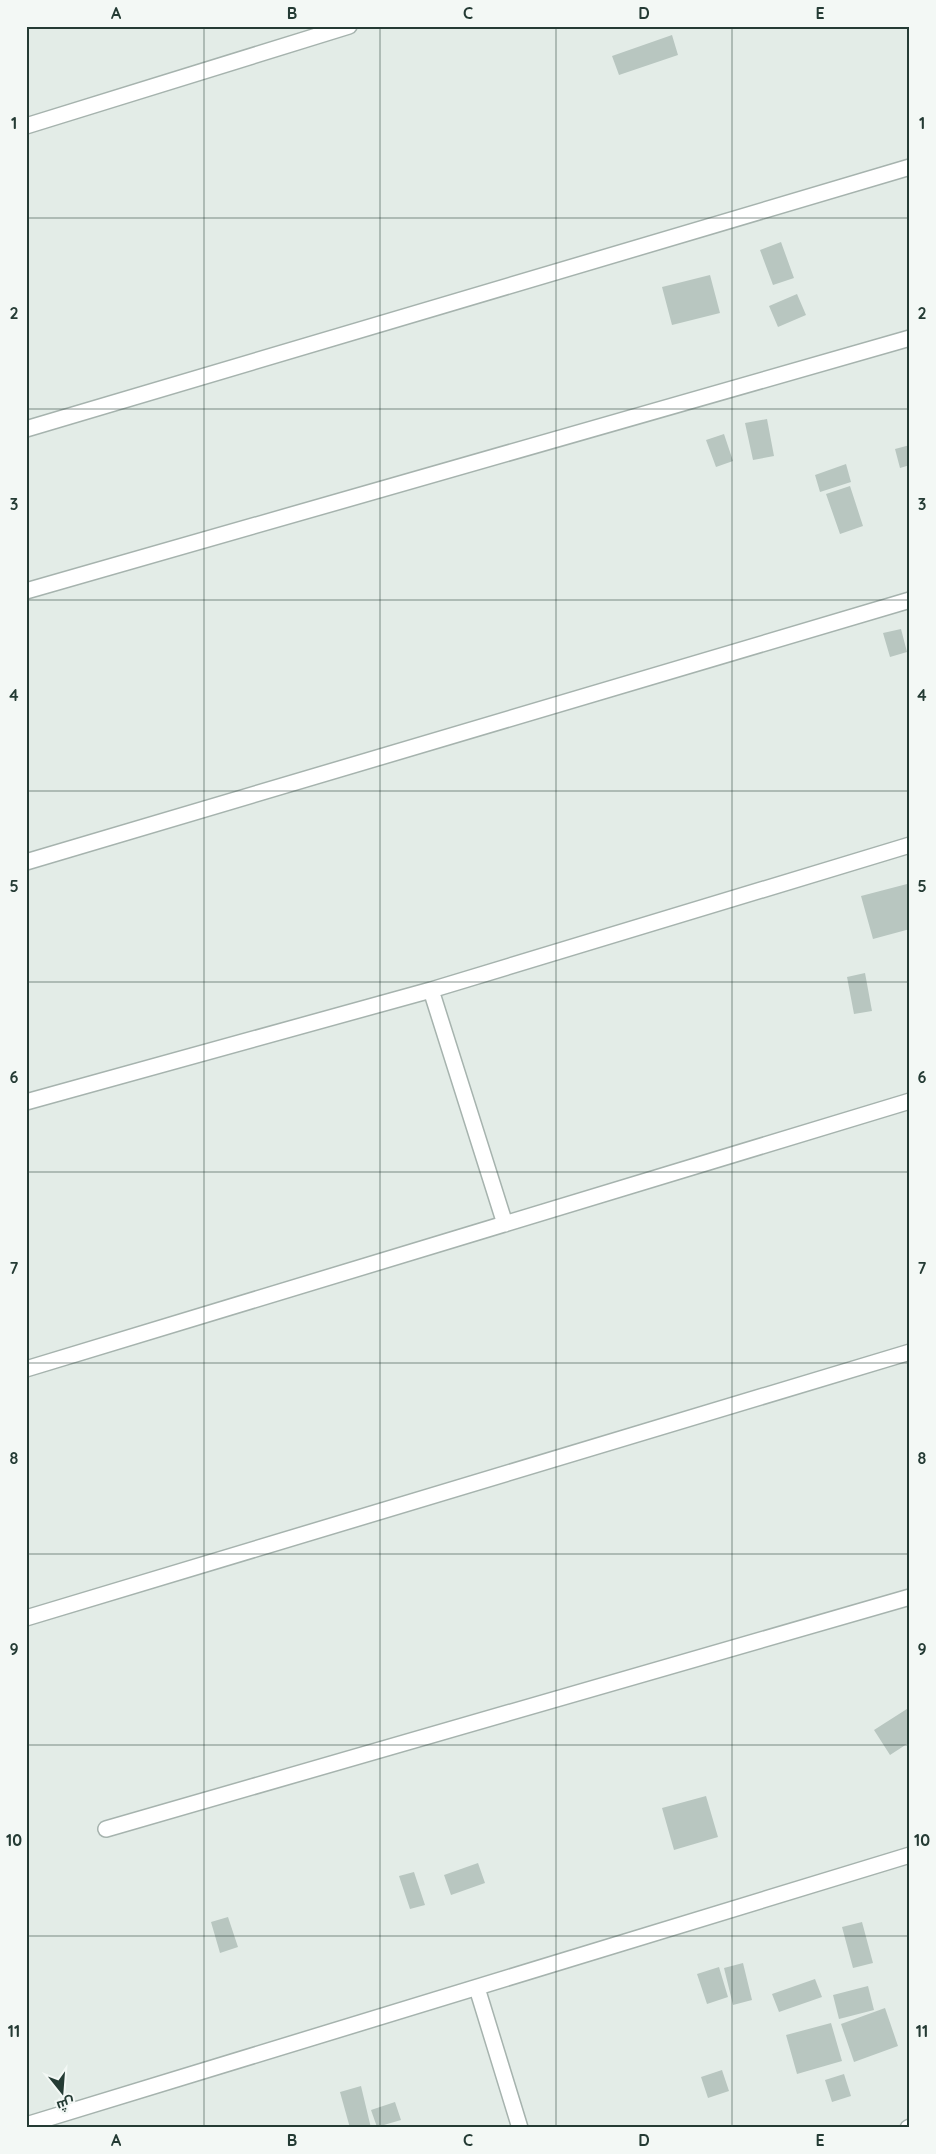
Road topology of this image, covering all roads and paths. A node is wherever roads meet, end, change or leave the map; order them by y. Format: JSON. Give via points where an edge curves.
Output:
{"nodes":[{"id":1,"x":349,"y":26,"type":"edge"},
{"id":2,"x":26,"y":126,"type":"edge"},
{"id":3,"x":910,"y":167,"type":"edge"},
{"id":4,"x":910,"y":338,"type":"edge"},
{"id":5,"x":26,"y":429,"type":"edge"},
{"id":6,"x":26,"y":590,"type":"edge"},
{"id":7,"x":910,"y":600,"type":"edge"},
{"id":8,"x":910,"y":845,"type":"edge"},
{"id":9,"x":26,"y":862,"type":"edge"},
{"id":10,"x":431,"y":990,"type":"junction"},
{"id":11,"x":910,"y":1101,"type":"edge"},
{"id":12,"x":26,"y":1102,"type":"edge"},
{"id":13,"x":505,"y":1224,"type":"junction"},
{"id":14,"x":910,"y":1352,"type":"edge"},
{"id":15,"x":26,"y":1369,"type":"edge"},
{"id":16,"x":910,"y":1597,"type":"edge"},
{"id":17,"x":26,"y":1618,"type":"edge"},
{"id":18,"x":106,"y":1829,"type":"dead end"},
{"id":19,"x":910,"y":1855,"type":"edge"},
{"id":20,"x":476,"y":1988,"type":"junction"},
{"id":21,"x":26,"y":2125,"type":"edge"},
{"id":22,"x":520,"y":2128,"type":"edge"}],
"edges":[{"from":1,"to":2,"type":"street"},
{"from":3,"to":5,"type":"street"},
{"from":4,"to":6,"type":"street"},
{"from":7,"to":9,"type":"street"},
{"from":8,"to":10,"type":"street"},
{"from":10,"to":12,"type":"street"},
{"from":10,"to":13,"type":"street"},
{"from":11,"to":13,"type":"street"},
{"from":13,"to":15,"type":"street"},
{"from":14,"to":17,"type":"street"},
{"from":16,"to":18,"type":"street"},
{"from":19,"to":20,"type":"street"},
{"from":20,"to":21,"type":"street"},
{"from":20,"to":22,"type":"street"}]}
